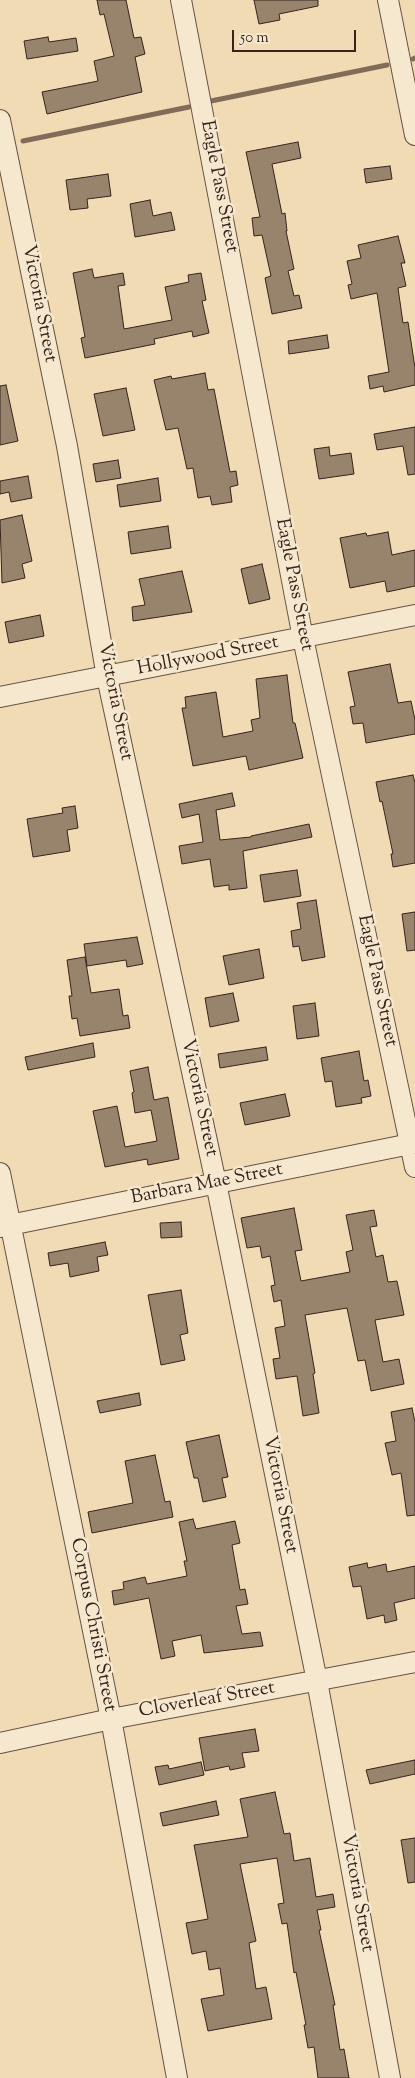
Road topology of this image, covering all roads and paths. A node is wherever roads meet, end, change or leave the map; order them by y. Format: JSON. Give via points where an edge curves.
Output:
{"nodes":[{"id":1,"x":181,"y":0,"type":"edge"},
{"id":2,"x":388,"y":0,"type":"edge"},
{"id":3,"x":0,"y":120,"type":"edge"},
{"id":4,"x":415,"y":135,"type":"edge"},
{"id":5,"x":6,"y":176,"type":"edge"},
{"id":6,"x":415,"y":615,"type":"edge"},
{"id":7,"x":303,"y":638,"type":"junction"},
{"id":8,"x":108,"y":677,"type":"junction"},
{"id":9,"x":0,"y":697,"type":"edge"},
{"id":10,"x":413,"y":1143,"type":"edge"},
{"id":11,"x":415,"y":1167,"type":"edge"},
{"id":12,"x":0,"y":1173,"type":"edge"},
{"id":13,"x":216,"y":1183,"type":"junction"},
{"id":14,"x":6,"y":1226,"type":"edge"},
{"id":15,"x":415,"y":1662,"type":"edge"},
{"id":16,"x":317,"y":1681,"type":"junction"},
{"id":17,"x":111,"y":1719,"type":"junction"},
{"id":18,"x":0,"y":1743,"type":"edge"},
{"id":19,"x":177,"y":2078,"type":"edge"},
{"id":20,"x":390,"y":2078,"type":"edge"}],
"edges":[{"from":1,"to":7,"type":"street","name":"Eagle Pass Street"},
{"from":2,"to":4,"type":"street"},
{"from":3,"to":5,"type":"street","name":"Victoria Street"},
{"from":5,"to":8,"type":"street","name":"Victoria Street","via":[[67,446]]},
{"from":6,"to":7,"type":"street","name":"Hollywood Street"},
{"from":7,"to":8,"type":"street","name":"Hollywood Street"},
{"from":7,"to":10,"type":"street","name":"Eagle Pass Street"},
{"from":8,"to":9,"type":"street","name":"Hollywood Street"},
{"from":8,"to":13,"type":"street","name":"Victoria Street"},
{"from":10,"to":11,"type":"street","name":"Eagle Pass Street"},
{"from":10,"to":13,"type":"street","name":"Barbara Mae Street"},
{"from":12,"to":14,"type":"street","name":"Corpus Christi Street"},
{"from":13,"to":14,"type":"street","name":"Barbara Mae Street"},
{"from":13,"to":16,"type":"street","name":"Victoria Street"},
{"from":14,"to":17,"type":"street","name":"Corpus Christi Street"},
{"from":15,"to":16,"type":"street","name":"Cloverleaf Street"},
{"from":16,"to":17,"type":"street","name":"Cloverleaf Street"},
{"from":16,"to":20,"type":"street","name":"Victoria Street"},
{"from":17,"to":18,"type":"street","name":"Cloverleaf Street"},
{"from":17,"to":19,"type":"street","name":"Corpus Christi Street"}]}
